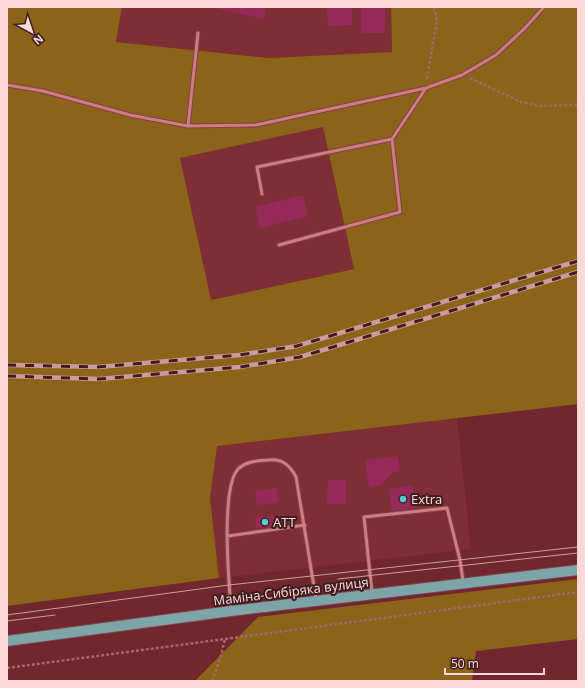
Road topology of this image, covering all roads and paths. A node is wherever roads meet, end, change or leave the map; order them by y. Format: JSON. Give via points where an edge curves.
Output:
{"nodes":[{"id":1,"x":434,"y":7,"type":"edge"},
{"id":2,"x":544,"y":7,"type":"edge"},
{"id":3,"x":198,"y":33,"type":"dead end"},
{"id":4,"x":462,"y":75,"type":"junction"},
{"id":5,"x":7,"y":86,"type":"edge"},
{"id":6,"x":426,"y":88,"type":"junction"},
{"id":7,"x":578,"y":105,"type":"edge"},
{"id":8,"x":188,"y":126,"type":"junction"},
{"id":9,"x":392,"y":139,"type":"junction"},
{"id":10,"x":262,"y":194,"type":"dead end"},
{"id":11,"x":279,"y":245,"type":"dead end"},
{"id":12,"x":304,"y":525,"type":"junction"},
{"id":13,"x":228,"y":536,"type":"junction"},
{"id":14,"x":578,"y":570,"type":"edge"},
{"id":15,"x":463,"y":584,"type":"junction"},
{"id":16,"x":578,"y":592,"type":"edge"},
{"id":17,"x":372,"y":595,"type":"junction"},
{"id":18,"x":316,"y":601,"type":"junction"},
{"id":19,"x":231,"y":611,"type":"junction"},
{"id":20,"x":225,"y":639,"type":"junction"},
{"id":21,"x":7,"y":640,"type":"edge"},
{"id":22,"x":7,"y":668,"type":"edge"},
{"id":23,"x":212,"y":681,"type":"edge"}],
"edges":[{"from":1,"to":6,"type":"path","via":[[437,20]]},
{"from":2,"to":4,"type":"lane","via":[[496,55]]},
{"from":3,"to":8,"type":"lane"},
{"from":4,"to":6,"type":"lane"},
{"from":4,"to":7,"type":"path","via":[[521,102],[539,106]]},
{"from":5,"to":8,"type":"lane","via":[[43,91],[130,115]]},
{"from":6,"to":8,"type":"lane","via":[[256,125]]},
{"from":6,"to":9,"type":"lane"},
{"from":9,"to":10,"type":"lane","via":[[257,167]]},
{"from":9,"to":11,"type":"lane","via":[[400,212]]},
{"from":12,"to":13,"type":"lane"},
{"from":12,"to":13,"type":"lane","via":[[296,477],[292,468],[274,459],[249,462],[239,468],[232,478]]},
{"from":12,"to":18,"type":"lane"},
{"from":13,"to":19,"type":"lane"},
{"from":14,"to":15,"type":"main road","name":"Маміна-Сибіряка вулиця"},
{"from":15,"to":17,"type":"main road","name":"Маміна-Сибіряка вулиця"},
{"from":15,"to":17,"type":"lane","via":[[460,560],[447,508],[364,518]]},
{"from":16,"to":20,"type":"path"},
{"from":17,"to":18,"type":"main road","name":"Маміна-Сибіряка вулиця"},
{"from":18,"to":19,"type":"main road","name":"Маміна-Сибіряка вулиця"},
{"from":19,"to":21,"type":"main road","name":"Маміна-Сибіряка вулиця"},
{"from":20,"to":22,"type":"path"},
{"from":20,"to":23,"type":"path"}]}
